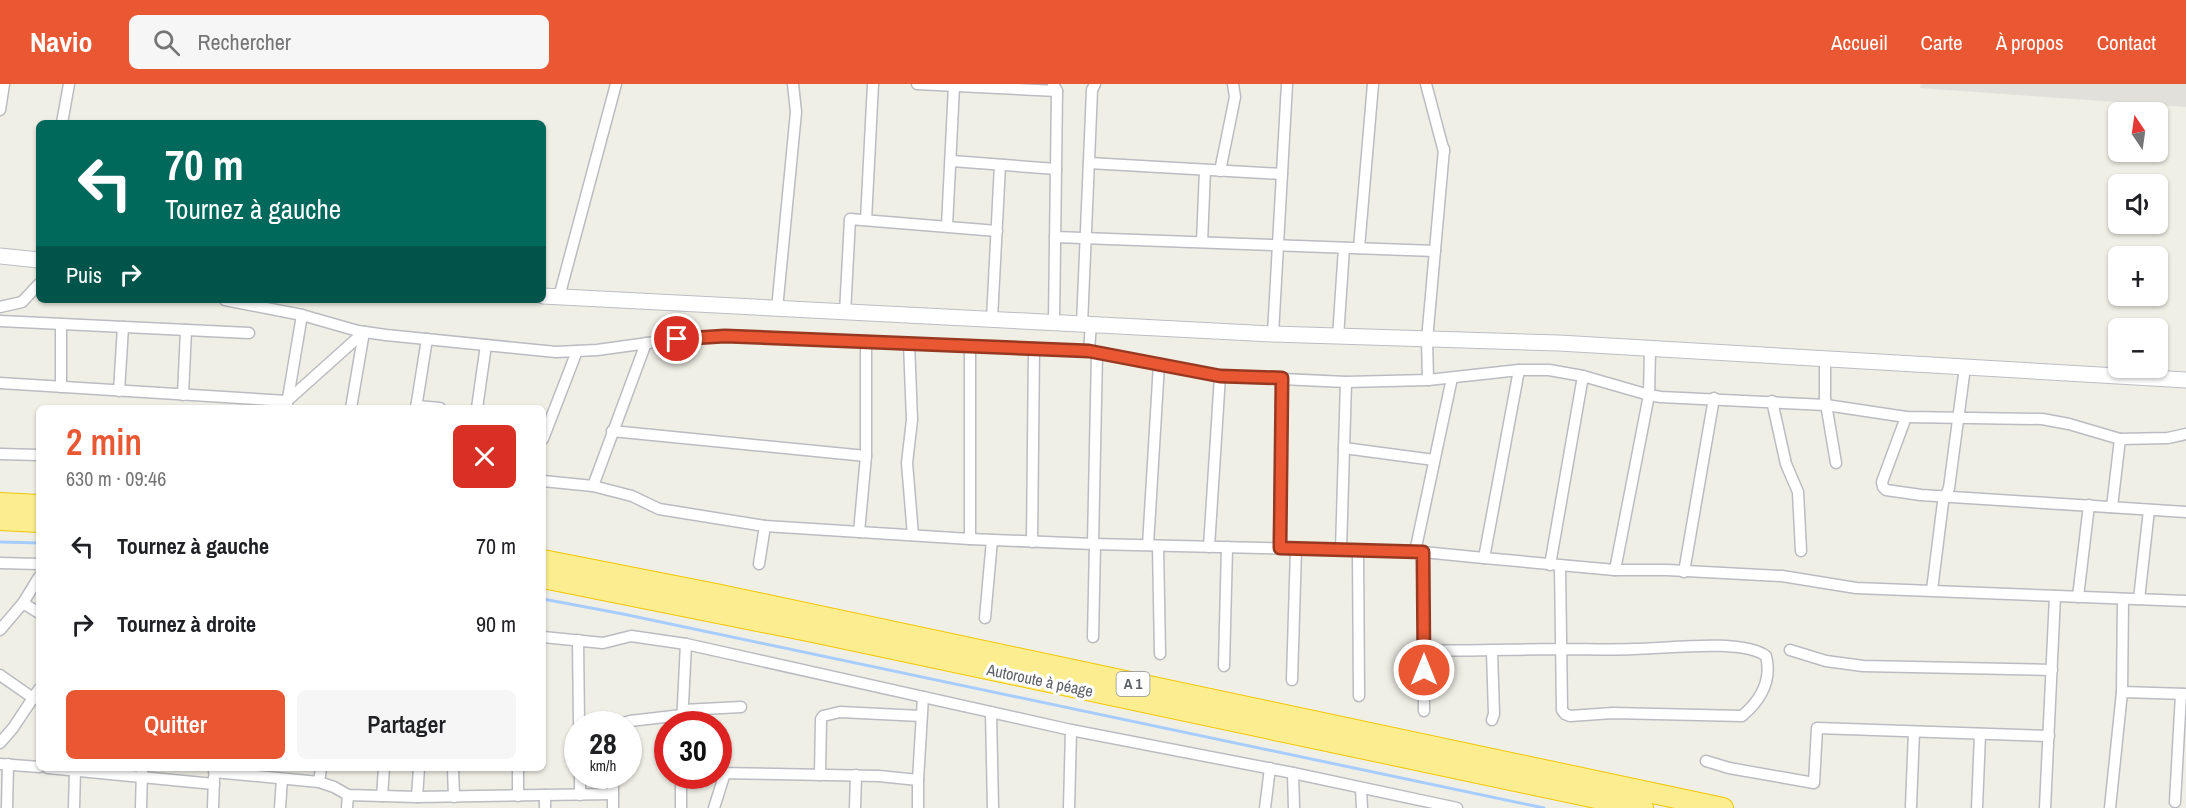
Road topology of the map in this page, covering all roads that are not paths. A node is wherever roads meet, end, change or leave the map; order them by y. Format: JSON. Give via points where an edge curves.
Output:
{"nodes":[{"id":1,"x":69,"y":84,"type":"edge"},
{"id":2,"x":616,"y":84,"type":"edge"},
{"id":3,"x":793,"y":84,"type":"edge"},
{"id":4,"x":873,"y":84,"type":"edge"},
{"id":5,"x":920,"y":84,"type":"edge"},
{"id":6,"x":1095,"y":84,"type":"edge"},
{"id":7,"x":1233,"y":84,"type":"edge"},
{"id":8,"x":1287,"y":84,"type":"edge"},
{"id":9,"x":1373,"y":84,"type":"edge"},
{"id":10,"x":1426,"y":84,"type":"edge"},
{"id":11,"x":954,"y":86,"type":"junction"},
{"id":12,"x":1055,"y":88,"type":"edge"},
{"id":13,"x":2,"y":92,"type":"edge"},
{"id":14,"x":0,"y":110,"type":"edge"},
{"id":15,"x":63,"y":120,"type":"edge"},
{"id":16,"x":952,"y":161,"type":"junction"},
{"id":17,"x":1089,"y":163,"type":"junction"},
{"id":18,"x":1000,"y":165,"type":"junction"},
{"id":19,"x":1056,"y":169,"type":"junction"},
{"id":20,"x":1205,"y":170,"type":"junction"},
{"id":21,"x":1220,"y":171,"type":"junction"},
{"id":22,"x":1282,"y":174,"type":"junction"},
{"id":23,"x":866,"y":220,"type":"junction"},
{"id":24,"x":947,"y":226,"type":"junction"},
{"id":25,"x":997,"y":231,"type":"junction"},
{"id":26,"x":1055,"y":237,"type":"junction"},
{"id":27,"x":1086,"y":238,"type":"junction"},
{"id":28,"x":1202,"y":242,"type":"junction"},
{"id":29,"x":1278,"y":245,"type":"junction"},
{"id":30,"x":1344,"y":248,"type":"junction"},
{"id":31,"x":1359,"y":248,"type":"junction"},
{"id":32,"x":1435,"y":251,"type":"junction"},
{"id":33,"x":0,"y":256,"type":"edge"},
{"id":34,"x":36,"y":258,"type":"edge"},
{"id":35,"x":36,"y":288,"type":"edge"},
{"id":36,"x":546,"y":296,"type":"edge"},
{"id":37,"x":559,"y":297,"type":"junction"},
{"id":38,"x":240,"y":303,"type":"edge"},
{"id":39,"x":0,"y":307,"type":"edge"},
{"id":40,"x":777,"y":309,"type":"junction"},
{"id":41,"x":845,"y":313,"type":"junction"},
{"id":42,"x":302,"y":315,"type":"junction"},
{"id":43,"x":992,"y":319,"type":"junction"},
{"id":44,"x":0,"y":321,"type":"edge"},
{"id":45,"x":1054,"y":322,"type":"junction"},
{"id":46,"x":61,"y":324,"type":"junction"},
{"id":47,"x":1087,"y":324,"type":"junction"},
{"id":48,"x":123,"y":327,"type":"junction"},
{"id":49,"x":186,"y":330,"type":"junction"},
{"id":50,"x":364,"y":332,"type":"junction"},
{"id":51,"x":249,"y":333,"type":"dead end"},
{"id":52,"x":1273,"y":334,"type":"junction"},
{"id":53,"x":1338,"y":337,"type":"junction"},
{"id":54,"x":427,"y":339,"type":"junction"},
{"id":55,"x":1427,"y":340,"type":"junction"},
{"id":56,"x":867,"y":341,"type":"junction"},
{"id":57,"x":646,"y":343,"type":"junction"},
{"id":58,"x":909,"y":343,"type":"junction"},
{"id":59,"x":486,"y":345,"type":"junction"},
{"id":60,"x":970,"y":346,"type":"junction"},
{"id":61,"x":1034,"y":348,"type":"junction"},
{"id":62,"x":1650,"y":350,"type":"junction"},
{"id":63,"x":577,"y":351,"type":"junction"},
{"id":64,"x":1093,"y":352,"type":"junction"},
{"id":65,"x":1825,"y":359,"type":"junction"},
{"id":66,"x":1159,"y":364,"type":"junction"},
{"id":67,"x":1965,"y":368,"type":"junction"},
{"id":68,"x":1519,"y":370,"type":"junction"},
{"id":69,"x":1220,"y":376,"type":"junction"},
{"id":70,"x":1583,"y":376,"type":"junction"},
{"id":71,"x":1282,"y":378,"type":"junction"},
{"id":72,"x":1452,"y":378,"type":"junction"},
{"id":73,"x":1428,"y":380,"type":"junction"},
{"id":74,"x":2186,"y":380,"type":"edge"},
{"id":75,"x":1346,"y":382,"type":"junction"},
{"id":76,"x":0,"y":383,"type":"edge"},
{"id":77,"x":60,"y":387,"type":"junction"},
{"id":78,"x":119,"y":391,"type":"junction"},
{"id":79,"x":183,"y":395,"type":"junction"},
{"id":80,"x":1649,"y":395,"type":"junction"},
{"id":81,"x":1714,"y":398,"type":"junction"},
{"id":82,"x":1772,"y":401,"type":"junction"},
{"id":83,"x":287,"y":405,"type":"edge"},
{"id":84,"x":352,"y":405,"type":"edge"},
{"id":85,"x":416,"y":405,"type":"edge"},
{"id":86,"x":477,"y":405,"type":"edge"},
{"id":87,"x":1826,"y":405,"type":"junction"},
{"id":88,"x":1906,"y":417,"type":"junction"},
{"id":89,"x":547,"y":418,"type":"edge"},
{"id":90,"x":1959,"y":418,"type":"junction"},
{"id":91,"x":612,"y":430,"type":"junction"},
{"id":92,"x":2186,"y":434,"type":"edge"},
{"id":93,"x":2121,"y":439,"type":"junction"},
{"id":94,"x":1344,"y":448,"type":"junction"},
{"id":95,"x":0,"y":454,"type":"edge"},
{"id":96,"x":36,"y":455,"type":"edge"},
{"id":97,"x":866,"y":456,"type":"junction"},
{"id":98,"x":1434,"y":460,"type":"junction"},
{"id":99,"x":1836,"y":463,"type":"dead end"},
{"id":100,"x":546,"y":481,"type":"edge"},
{"id":101,"x":593,"y":486,"type":"junction"},
{"id":102,"x":1946,"y":495,"type":"junction"},
{"id":103,"x":0,"y":503,"type":"edge"},
{"id":104,"x":36,"y":505,"type":"edge"},
{"id":105,"x":2089,"y":506,"type":"junction"},
{"id":106,"x":2112,"y":507,"type":"junction"},
{"id":107,"x":2149,"y":510,"type":"junction"},
{"id":108,"x":2186,"y":512,"type":"edge"},
{"id":109,"x":0,"y":520,"type":"edge"},
{"id":110,"x":36,"y":522,"type":"edge"},
{"id":111,"x":765,"y":526,"type":"junction"},
{"id":112,"x":859,"y":532,"type":"junction"},
{"id":113,"x":913,"y":535,"type":"junction"},
{"id":114,"x":970,"y":539,"type":"junction"},
{"id":115,"x":992,"y":540,"type":"junction"},
{"id":116,"x":1032,"y":542,"type":"junction"},
{"id":117,"x":1094,"y":544,"type":"junction"},
{"id":118,"x":1153,"y":545,"type":"junction"},
{"id":119,"x":1209,"y":547,"type":"junction"},
{"id":120,"x":1227,"y":547,"type":"junction"},
{"id":121,"x":1280,"y":548,"type":"junction"},
{"id":122,"x":1296,"y":549,"type":"junction"},
{"id":123,"x":1341,"y":550,"type":"junction"},
{"id":124,"x":1358,"y":550,"type":"junction"},
{"id":125,"x":1801,"y":551,"type":"dead end"},
{"id":126,"x":1419,"y":552,"type":"junction"},
{"id":127,"x":1484,"y":558,"type":"junction"},
{"id":128,"x":546,"y":561,"type":"edge"},
{"id":129,"x":0,"y":563,"type":"edge"},
{"id":130,"x":36,"y":564,"type":"edge"},
{"id":131,"x":759,"y":564,"type":"dead end"},
{"id":132,"x":1555,"y":566,"type":"junction"},
{"id":133,"x":1615,"y":570,"type":"junction"},
{"id":134,"x":1684,"y":572,"type":"junction"},
{"id":135,"x":546,"y":579,"type":"edge"},
{"id":136,"x":36,"y":582,"type":"edge"},
{"id":137,"x":1932,"y":590,"type":"junction"},
{"id":138,"x":2055,"y":596,"type":"junction"},
{"id":139,"x":2078,"y":597,"type":"junction"},
{"id":140,"x":2123,"y":598,"type":"junction"},
{"id":141,"x":2139,"y":599,"type":"junction"},
{"id":142,"x":2186,"y":601,"type":"edge"},
{"id":143,"x":23,"y":603,"type":"junction"},
{"id":144,"x":36,"y":611,"type":"edge"},
{"id":145,"x":985,"y":618,"type":"dead end"},
{"id":146,"x":0,"y":630,"type":"edge"},
{"id":147,"x":546,"y":637,"type":"edge"},
{"id":148,"x":1093,"y":637,"type":"dead end"},
{"id":149,"x":579,"y":640,"type":"junction"},
{"id":150,"x":686,"y":644,"type":"junction"},
{"id":151,"x":1561,"y":649,"type":"junction"},
{"id":152,"x":1424,"y":650,"type":"junction"},
{"id":153,"x":1790,"y":650,"type":"dead end"},
{"id":154,"x":1492,"y":651,"type":"junction"},
{"id":155,"x":1160,"y":654,"type":"dead end"},
{"id":156,"x":1224,"y":666,"type":"dead end"},
{"id":157,"x":2052,"y":670,"type":"junction"},
{"id":158,"x":0,"y":675,"type":"edge"},
{"id":159,"x":1292,"y":680,"type":"dead end"},
{"id":160,"x":2122,"y":692,"type":"junction"},
{"id":161,"x":36,"y":694,"type":"edge"},
{"id":162,"x":2184,"y":694,"type":"edge"},
{"id":163,"x":36,"y":696,"type":"edge"},
{"id":164,"x":1359,"y":696,"type":"dead end"},
{"id":165,"x":923,"y":697,"type":"junction"},
{"id":166,"x":741,"y":707,"type":"dead end"},
{"id":167,"x":579,"y":711,"type":"edge"},
{"id":168,"x":682,"y":711,"type":"edge"},
{"id":169,"x":715,"y":711,"type":"edge"},
{"id":170,"x":1424,"y":711,"type":"dead end"},
{"id":171,"x":991,"y":712,"type":"junction"},
{"id":172,"x":921,"y":716,"type":"junction"},
{"id":173,"x":1492,"y":720,"type":"dead end"},
{"id":174,"x":1071,"y":730,"type":"junction"},
{"id":175,"x":1914,"y":732,"type":"junction"},
{"id":176,"x":1980,"y":734,"type":"junction"},
{"id":177,"x":2049,"y":736,"type":"junction"},
{"id":178,"x":0,"y":743,"type":"edge"},
{"id":179,"x":1706,"y":761,"type":"dead end"},
{"id":180,"x":4,"y":764,"type":"edge"},
{"id":181,"x":36,"y":767,"type":"edge"},
{"id":182,"x":1270,"y":768,"type":"junction"},
{"id":183,"x":75,"y":771,"type":"joint"},
{"id":184,"x":214,"y":771,"type":"edge"},
{"id":185,"x":235,"y":771,"type":"edge"},
{"id":186,"x":321,"y":771,"type":"edge"},
{"id":187,"x":384,"y":771,"type":"edge"},
{"id":188,"x":418,"y":771,"type":"edge"},
{"id":189,"x":453,"y":771,"type":"edge"},
{"id":190,"x":518,"y":771,"type":"edge"},
{"id":191,"x":142,"y":772,"type":"edge"},
{"id":192,"x":256,"y":772,"type":"edge"},
{"id":193,"x":732,"y":773,"type":"edge"},
{"id":194,"x":1293,"y":773,"type":"junction"},
{"id":195,"x":820,"y":775,"type":"junction"},
{"id":196,"x":856,"y":776,"type":"junction"},
{"id":197,"x":282,"y":779,"type":"junction"},
{"id":198,"x":918,"y":780,"type":"junction"},
{"id":199,"x":320,"y":782,"type":"junction"},
{"id":200,"x":214,"y":784,"type":"junction"},
{"id":201,"x":1361,"y":788,"type":"junction"},
{"id":202,"x":580,"y":789,"type":"edge"},
{"id":203,"x":613,"y":789,"type":"edge"},
{"id":204,"x":681,"y":789,"type":"edge"},
{"id":205,"x":718,"y":789,"type":"edge"},
{"id":206,"x":613,"y":794,"type":"junction"},
{"id":207,"x":348,"y":795,"type":"junction"},
{"id":208,"x":545,"y":795,"type":"junction"},
{"id":209,"x":580,"y":795,"type":"junction"},
{"id":210,"x":382,"y":796,"type":"junction"},
{"id":211,"x":481,"y":796,"type":"junction"},
{"id":212,"x":518,"y":796,"type":"junction"},
{"id":213,"x":454,"y":797,"type":"junction"},
{"id":214,"x":415,"y":801,"type":"edge"},
{"id":215,"x":2175,"y":802,"type":"dead end"},
{"id":216,"x":1423,"y":804,"type":"edge"},
{"id":217,"x":1911,"y":806,"type":"dead end"},
{"id":218,"x":7,"y":808,"type":"edge"},
{"id":219,"x":74,"y":808,"type":"edge"},
{"id":220,"x":141,"y":808,"type":"edge"},
{"id":221,"x":213,"y":808,"type":"edge"},
{"id":222,"x":280,"y":808,"type":"edge"},
{"id":223,"x":347,"y":808,"type":"edge"},
{"id":224,"x":480,"y":808,"type":"edge"},
{"id":225,"x":545,"y":808,"type":"edge"},
{"id":226,"x":613,"y":808,"type":"edge"},
{"id":227,"x":681,"y":808,"type":"edge"},
{"id":228,"x":714,"y":808,"type":"edge"},
{"id":229,"x":855,"y":808,"type":"edge"},
{"id":230,"x":918,"y":808,"type":"edge"},
{"id":231,"x":993,"y":808,"type":"edge"},
{"id":232,"x":1069,"y":808,"type":"edge"},
{"id":233,"x":1265,"y":808,"type":"edge"},
{"id":234,"x":1294,"y":808,"type":"edge"},
{"id":235,"x":1362,"y":808,"type":"edge"},
{"id":236,"x":1457,"y":808,"type":"edge"},
{"id":237,"x":1643,"y":808,"type":"edge"},
{"id":238,"x":1723,"y":808,"type":"edge"},
{"id":239,"x":1977,"y":808,"type":"edge"},
{"id":240,"x":2045,"y":808,"type":"edge"},
{"id":241,"x":2110,"y":808,"type":"edge"}],
"edges":[{"from":1,"to":15,"type":"street"},
{"from":2,"to":37,"type":"street"},
{"from":3,"to":40,"type":"street","via":[[796,112]]},
{"from":4,"to":23,"type":"street"},
{"from":5,"to":11,"type":"street"},
{"from":6,"to":17,"type":"street"},
{"from":7,"to":21,"type":"street","via":[[1235,97]]},
{"from":8,"to":22,"type":"street"},
{"from":9,"to":31,"type":"street"},
{"from":10,"to":32,"type":"street","via":[[1444,150]]},
{"from":11,"to":12,"type":"street"},
{"from":11,"to":16,"type":"street"},
{"from":12,"to":19,"type":"street"},
{"from":13,"to":14,"type":"street"},
{"from":16,"to":18,"type":"street"},
{"from":16,"to":24,"type":"street"},
{"from":17,"to":20,"type":"street"},
{"from":17,"to":27,"type":"street"},
{"from":18,"to":19,"type":"street"},
{"from":18,"to":25,"type":"street"},
{"from":19,"to":26,"type":"street"},
{"from":20,"to":21,"type":"street"},
{"from":20,"to":28,"type":"street"},
{"from":21,"to":22,"type":"street"},
{"from":22,"to":29,"type":"street"},
{"from":23,"to":24,"type":"street"},
{"from":23,"to":41,"type":"street","via":[[850,219]]},
{"from":24,"to":25,"type":"street"},
{"from":25,"to":43,"type":"street"},
{"from":26,"to":27,"type":"street"},
{"from":26,"to":45,"type":"street"},
{"from":27,"to":28,"type":"street"},
{"from":27,"to":47,"type":"street"},
{"from":28,"to":29,"type":"street"},
{"from":29,"to":30,"type":"street"},
{"from":29,"to":52,"type":"street"},
{"from":30,"to":31,"type":"street"},
{"from":30,"to":53,"type":"street"},
{"from":31,"to":32,"type":"street"},
{"from":32,"to":55,"type":"street"},
{"from":33,"to":34,"type":"street"},
{"from":35,"to":39,"type":"street","via":[[22,302]]},
{"from":36,"to":37,"type":"street"},
{"from":37,"to":40,"type":"street"},
{"from":38,"to":42,"type":"street"},
{"from":40,"to":41,"type":"street"},
{"from":41,"to":43,"type":"street"},
{"from":42,"to":50,"type":"street"},
{"from":42,"to":83,"type":"street"},
{"from":43,"to":45,"type":"street"},
{"from":44,"to":46,"type":"street"},
{"from":45,"to":47,"type":"street"},
{"from":46,"to":48,"type":"street"},
{"from":46,"to":77,"type":"street"},
{"from":47,"to":52,"type":"street"},
{"from":47,"to":64,"type":"street"},
{"from":48,"to":49,"type":"street"},
{"from":48,"to":78,"type":"street"},
{"from":49,"to":51,"type":"street"},
{"from":49,"to":79,"type":"street"},
{"from":50,"to":54,"type":"street"},
{"from":50,"to":83,"type":"street"},
{"from":50,"to":84,"type":"street"},
{"from":52,"to":53,"type":"street"},
{"from":53,"to":55,"type":"street"},
{"from":54,"to":59,"type":"street"},
{"from":54,"to":85,"type":"street"},
{"from":55,"to":62,"type":"street"},
{"from":55,"to":73,"type":"street"},
{"from":56,"to":57,"type":"street","via":[[725,336]]},
{"from":56,"to":58,"type":"street"},
{"from":56,"to":97,"type":"street"},
{"from":57,"to":63,"type":"street"},
{"from":57,"to":91,"type":"street"},
{"from":58,"to":60,"type":"street"},
{"from":58,"to":113,"type":"street","via":[[912,420],[907,463]]},
{"from":59,"to":63,"type":"street"},
{"from":59,"to":86,"type":"street"},
{"from":60,"to":61,"type":"street"},
{"from":60,"to":114,"type":"street"},
{"from":61,"to":64,"type":"street"},
{"from":61,"to":116,"type":"street"},
{"from":62,"to":65,"type":"street"},
{"from":62,"to":80,"type":"street"},
{"from":63,"to":89,"type":"street"},
{"from":64,"to":66,"type":"street"},
{"from":64,"to":117,"type":"street"},
{"from":65,"to":67,"type":"street"},
{"from":65,"to":87,"type":"street"},
{"from":66,"to":69,"type":"street"},
{"from":66,"to":118,"type":"street"},
{"from":67,"to":74,"type":"street"},
{"from":67,"to":90,"type":"street"},
{"from":68,"to":70,"type":"street"},
{"from":68,"to":72,"type":"street"},
{"from":68,"to":127,"type":"street"},
{"from":69,"to":71,"type":"street"},
{"from":69,"to":119,"type":"street"},
{"from":70,"to":80,"type":"street"},
{"from":70,"to":132,"type":"street"},
{"from":71,"to":75,"type":"street"},
{"from":71,"to":121,"type":"street"},
{"from":72,"to":73,"type":"street"},
{"from":72,"to":98,"type":"street"},
{"from":73,"to":75,"type":"street"},
{"from":75,"to":94,"type":"street"},
{"from":76,"to":77,"type":"street"},
{"from":77,"to":78,"type":"street"},
{"from":78,"to":79,"type":"street"},
{"from":79,"to":83,"type":"street"},
{"from":80,"to":81,"type":"street"},
{"from":80,"to":133,"type":"street"},
{"from":81,"to":82,"type":"street"},
{"from":81,"to":134,"type":"street"},
{"from":82,"to":87,"type":"street"},
{"from":82,"to":125,"type":"street","via":[[1786,464],[1798,492]]},
{"from":87,"to":88,"type":"street"},
{"from":87,"to":99,"type":"street"},
{"from":88,"to":90,"type":"street"},
{"from":88,"to":102,"type":"street","via":[[1883,487],[1921,495]]},
{"from":90,"to":93,"type":"street","via":[[2042,419]]},
{"from":90,"to":102,"type":"street"},
{"from":91,"to":97,"type":"street"},
{"from":91,"to":101,"type":"street"},
{"from":92,"to":93,"type":"street"},
{"from":93,"to":106,"type":"street"},
{"from":94,"to":98,"type":"street"},
{"from":94,"to":123,"type":"street"},
{"from":95,"to":96,"type":"street"},
{"from":97,"to":112,"type":"street"},
{"from":98,"to":126,"type":"street"},
{"from":100,"to":101,"type":"street"},
{"from":101,"to":111,"type":"street","via":[[659,508]]},
{"from":102,"to":105,"type":"street"},
{"from":102,"to":137,"type":"street"},
{"from":103,"to":104,"type":"highway"},
{"from":105,"to":106,"type":"street"},
{"from":105,"to":139,"type":"street"},
{"from":106,"to":107,"type":"street"},
{"from":107,"to":108,"type":"street"},
{"from":107,"to":141,"type":"street"},
{"from":109,"to":110,"type":"highway"},
{"from":111,"to":112,"type":"street"},
{"from":111,"to":131,"type":"street"},
{"from":112,"to":113,"type":"street"},
{"from":113,"to":114,"type":"street"},
{"from":114,"to":115,"type":"street"},
{"from":115,"to":116,"type":"street"},
{"from":115,"to":145,"type":"street"},
{"from":116,"to":117,"type":"street"},
{"from":117,"to":118,"type":"street"},
{"from":117,"to":148,"type":"street"},
{"from":118,"to":119,"type":"street"},
{"from":118,"to":155,"type":"street"},
{"from":119,"to":120,"type":"street"},
{"from":120,"to":121,"type":"street"},
{"from":120,"to":156,"type":"street"},
{"from":121,"to":122,"type":"street"},
{"from":122,"to":123,"type":"street"},
{"from":122,"to":159,"type":"street"},
{"from":123,"to":124,"type":"street"},
{"from":124,"to":126,"type":"street"},
{"from":124,"to":164,"type":"street"},
{"from":126,"to":127,"type":"street"},
{"from":126,"to":152,"type":"street"},
{"from":127,"to":132,"type":"street"},
{"from":128,"to":238,"type":"highway","number":"A 1"},
{"from":129,"to":130,"type":"street"},
{"from":132,"to":133,"type":"street"},
{"from":132,"to":151,"type":"street"},
{"from":133,"to":134,"type":"street"},
{"from":134,"to":137,"type":"street","via":[[1782,576],[1856,588]]},
{"from":135,"to":237,"type":"highway","name":"Autoroute à péage","number":"A 1"},
{"from":136,"to":143,"type":"street"},
{"from":137,"to":138,"type":"street"},
{"from":138,"to":139,"type":"street"},
{"from":138,"to":157,"type":"street"},
{"from":139,"to":140,"type":"street"},
{"from":140,"to":141,"type":"street"},
{"from":140,"to":160,"type":"street"},
{"from":141,"to":142,"type":"street"},
{"from":143,"to":144,"type":"street"},
{"from":143,"to":146,"type":"street"},
{"from":147,"to":149,"type":"street"},
{"from":149,"to":150,"type":"street","via":[[603,643],[631,636]]},
{"from":149,"to":167,"type":"street"},
{"from":150,"to":165,"type":"street"},
{"from":150,"to":168,"type":"street"},
{"from":151,"to":151,"type":"street","via":[[1562,710],[1570,716],[1743,716],[1764,692],[1768,663],[1758,650],[1739,646]]},
{"from":151,"to":154,"type":"street"},
{"from":152,"to":154,"type":"street"},
{"from":152,"to":170,"type":"street"},
{"from":153,"to":157,"type":"street","via":[[1826,661],[1863,666]]},
{"from":154,"to":173,"type":"street"},
{"from":157,"to":177,"type":"street"},
{"from":158,"to":161,"type":"street"},
{"from":160,"to":162,"type":"street"},
{"from":160,"to":241,"type":"street"},
{"from":162,"to":215,"type":"street"},
{"from":163,"to":178,"type":"street"},
{"from":165,"to":171,"type":"street"},
{"from":165,"to":172,"type":"street"},
{"from":166,"to":169,"type":"street"},
{"from":171,"to":174,"type":"street"},
{"from":171,"to":231,"type":"street"},
{"from":172,"to":195,"type":"street","via":[[840,712],[823,716]]},
{"from":172,"to":198,"type":"street"},
{"from":174,"to":182,"type":"street"},
{"from":174,"to":232,"type":"street"},
{"from":175,"to":176,"type":"street"},
{"from":175,"to":179,"type":"street","via":[[1817,729],[1814,783]]},
{"from":175,"to":217,"type":"street"},
{"from":176,"to":177,"type":"street"},
{"from":176,"to":239,"type":"street"},
{"from":177,"to":240,"type":"street"},
{"from":180,"to":181,"type":"street"},
{"from":180,"to":218,"type":"street"},
{"from":182,"to":194,"type":"street"},
{"from":182,"to":233,"type":"street"},
{"from":183,"to":191,"type":"street"},
{"from":183,"to":219,"type":"street"},
{"from":184,"to":200,"type":"street"},
{"from":185,"to":192,"type":"street"},
{"from":186,"to":199,"type":"street"},
{"from":187,"to":210,"type":"street"},
{"from":188,"to":214,"type":"street"},
{"from":189,"to":213,"type":"street"},
{"from":190,"to":212,"type":"street"},
{"from":191,"to":200,"type":"street"},
{"from":191,"to":220,"type":"street"},
{"from":192,"to":197,"type":"street"},
{"from":193,"to":195,"type":"street"},
{"from":194,"to":201,"type":"street"},
{"from":194,"to":234,"type":"street"},
{"from":195,"to":196,"type":"street"},
{"from":196,"to":198,"type":"street"},
{"from":196,"to":229,"type":"street"},
{"from":197,"to":199,"type":"street"},
{"from":197,"to":222,"type":"street"},
{"from":198,"to":230,"type":"street"},
{"from":199,"to":207,"type":"street"},
{"from":200,"to":221,"type":"street"},
{"from":201,"to":216,"type":"street"},
{"from":201,"to":235,"type":"street"},
{"from":202,"to":209,"type":"street"},
{"from":203,"to":206,"type":"street"},
{"from":204,"to":227,"type":"street"},
{"from":205,"to":228,"type":"street"},
{"from":206,"to":209,"type":"street"},
{"from":206,"to":226,"type":"street"},
{"from":207,"to":210,"type":"street"},
{"from":207,"to":223,"type":"street"},
{"from":208,"to":209,"type":"street"},
{"from":208,"to":212,"type":"street"},
{"from":208,"to":225,"type":"street"},
{"from":210,"to":214,"type":"street"},
{"from":211,"to":212,"type":"street"},
{"from":211,"to":213,"type":"street"},
{"from":211,"to":224,"type":"street"},
{"from":213,"to":214,"type":"street"},
{"from":216,"to":236,"type":"street"}]}
